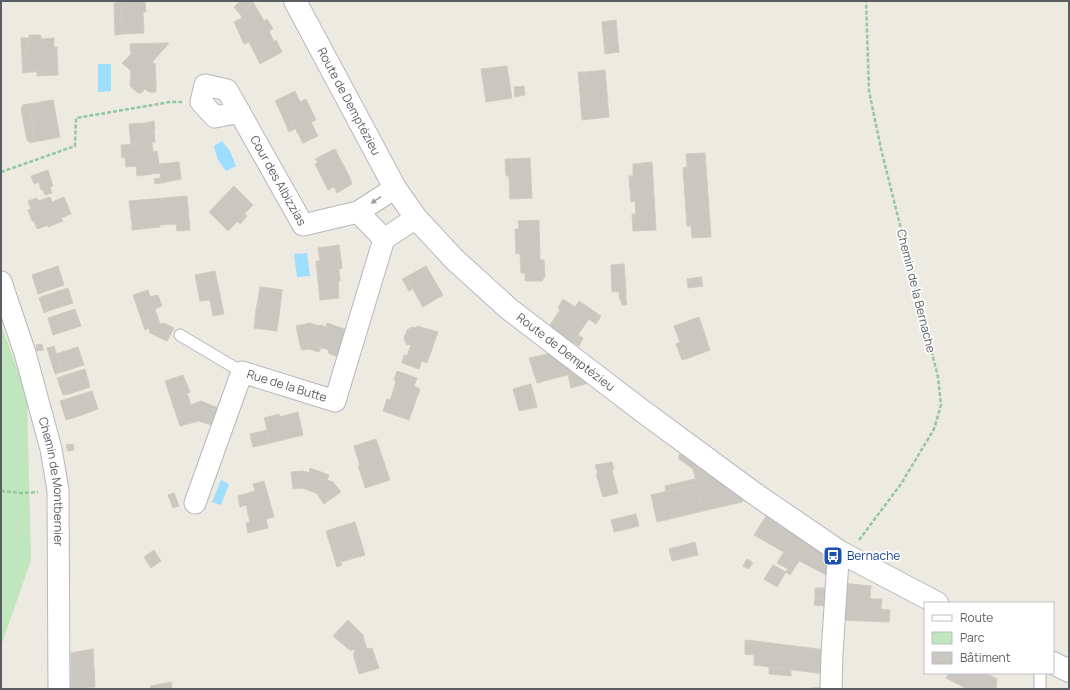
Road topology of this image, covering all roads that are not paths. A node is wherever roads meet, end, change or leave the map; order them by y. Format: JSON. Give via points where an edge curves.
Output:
{"nodes":[{"id":1,"x":295,"y":1,"type":"edge"},
{"id":2,"x":201,"y":102,"type":"road end"},
{"id":3,"x":394,"y":188,"type":"junction"},
{"id":4,"x":358,"y":212,"type":"junction"},
{"id":5,"x":416,"y":218,"type":"junction"},
{"id":6,"x":384,"y":239,"type":"junction"},
{"id":7,"x":1,"y":282,"type":"edge"},
{"id":8,"x":180,"y":335,"type":"dead end"},
{"id":9,"x":242,"y":372,"type":"junction"},
{"id":10,"x":195,"y":503,"type":"dead end"},
{"id":11,"x":844,"y":554,"type":"junction"},
{"id":12,"x":935,"y":602,"type":"edge"},
{"id":13,"x":1054,"y":664,"type":"edge"},
{"id":14,"x":1069,"y":671,"type":"edge"},
{"id":15,"x":1040,"y":674,"type":"edge"},
{"id":16,"x":59,"y":689,"type":"edge"},
{"id":17,"x":831,"y":689,"type":"edge"},
{"id":18,"x":1040,"y":689,"type":"edge"}],
"edges":[{"from":1,"to":3,"type":"street","name":"Route de Demptézieu"},
{"from":2,"to":4,"type":"street","name":"Cour des Albizzias","via":[[205,85],[227,90],[303,224]]},
{"from":3,"to":4,"type":"street","name":"Cour des Albizzias","one_way":true},
{"from":3,"to":5,"type":"street","name":"Route de Demptézieu"},
{"from":4,"to":6,"type":"street"},
{"from":5,"to":6,"type":"street"},
{"from":5,"to":11,"type":"street","name":"Route de Demptézieu","via":[[454,259],[509,309],[755,494]]},
{"from":6,"to":9,"type":"street","name":"Rue de la Butte","via":[[335,401]]},
{"from":7,"to":16,"type":"street","name":"Chemin de Montbernier","via":[[25,353],[51,449],[58,490]]},
{"from":8,"to":9,"type":"lane"},
{"from":9,"to":10,"type":"street","name":"Rue de la Butte"},
{"from":11,"to":12,"type":"street","name":"Route de Demptézieu"},
{"from":11,"to":17,"type":"street","via":[[838,560]]},
{"from":13,"to":14,"type":"street"},
{"from":15,"to":18,"type":"lane"}]}
